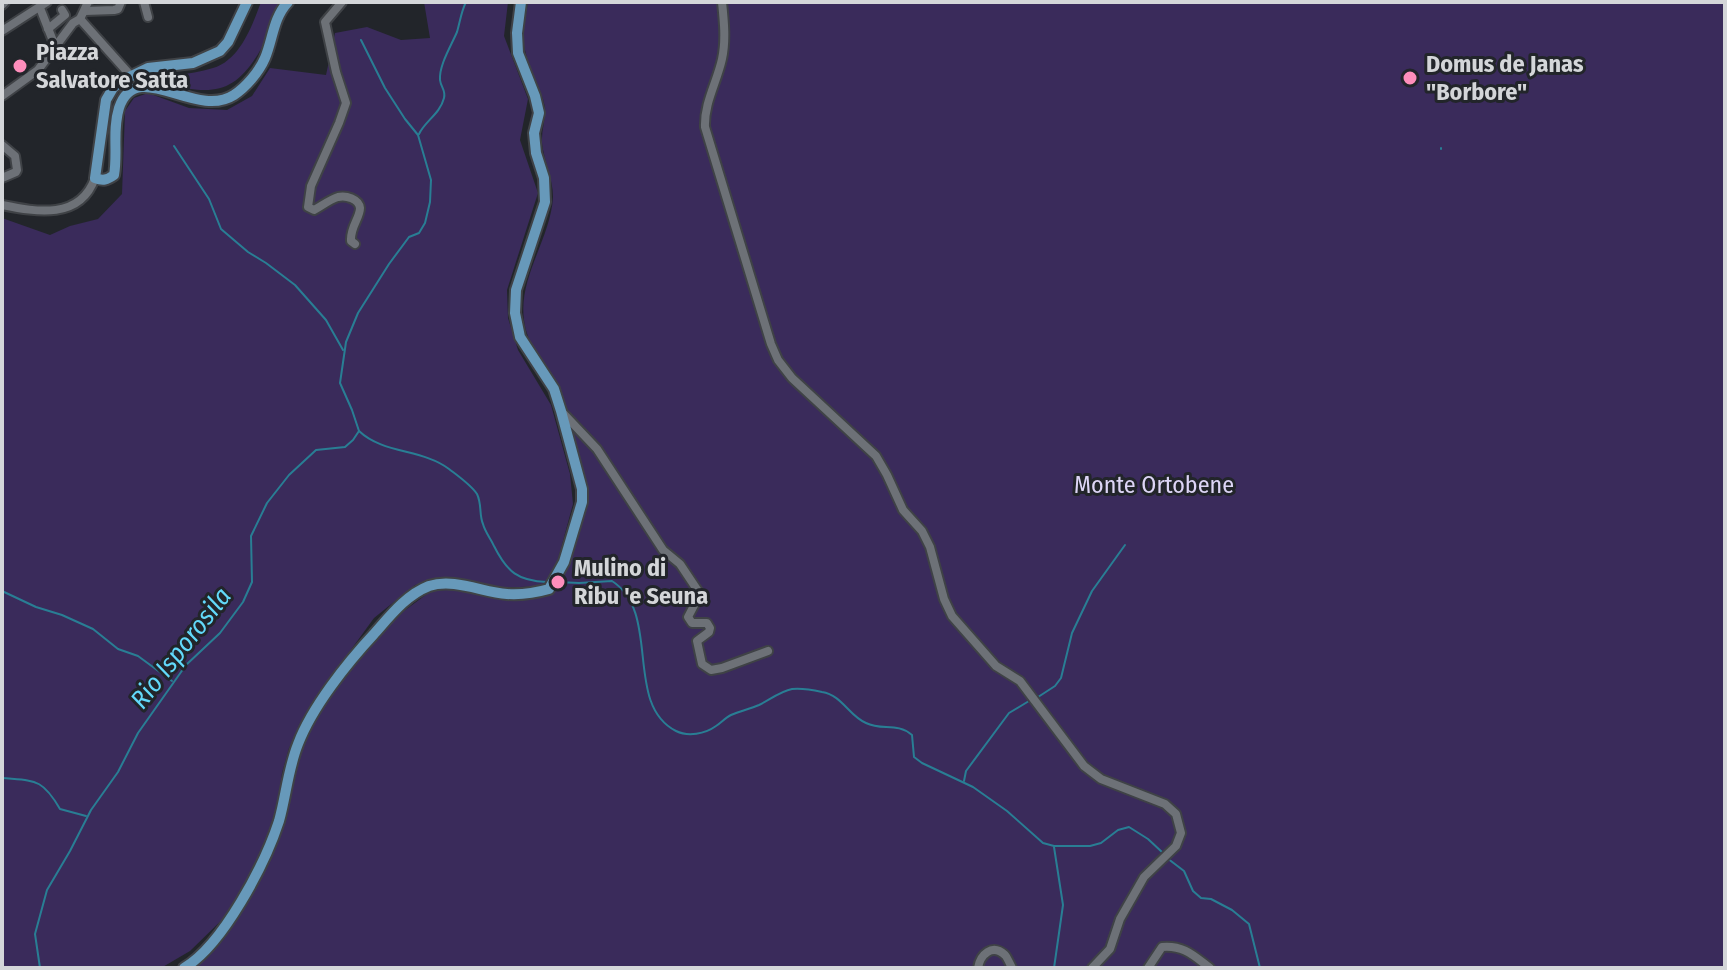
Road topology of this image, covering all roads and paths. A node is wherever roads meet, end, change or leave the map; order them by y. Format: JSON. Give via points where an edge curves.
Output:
{"nodes":[{"id":1,"x":121,"y":2,"type":"edge"},
{"id":2,"x":144,"y":2,"type":"edge"},
{"id":3,"x":247,"y":2,"type":"edge"},
{"id":4,"x":288,"y":2,"type":"edge"},
{"id":5,"x":342,"y":2,"type":"edge"},
{"id":6,"x":521,"y":2,"type":"edge"},
{"id":7,"x":722,"y":2,"type":"edge"},
{"id":8,"x":41,"y":4,"type":"edge"},
{"id":9,"x":62,"y":10,"type":"dead end"},
{"id":10,"x":85,"y":11,"type":"edge"},
{"id":11,"x":148,"y":17,"type":"dead end"},
{"id":12,"x":48,"y":29,"type":"junction"},
{"id":13,"x":2,"y":31,"type":"edge"},
{"id":14,"x":55,"y":46,"type":"junction"},
{"id":15,"x":131,"y":76,"type":"junction"},
{"id":16,"x":2,"y":96,"type":"edge"},
{"id":17,"x":2,"y":145,"type":"edge"},
{"id":18,"x":2,"y":178,"type":"edge"},
{"id":19,"x":95,"y":178,"type":"junction"},
{"id":20,"x":2,"y":205,"type":"edge"},
{"id":21,"x":355,"y":244,"type":"dead end"},
{"id":22,"x":561,"y":411,"type":"junction"},
{"id":23,"x":768,"y":651,"type":"dead end"},
{"id":24,"x":184,"y":968,"type":"edge"},
{"id":25,"x":978,"y":968,"type":"edge"},
{"id":26,"x":1012,"y":968,"type":"edge"},
{"id":27,"x":1092,"y":968,"type":"edge"},
{"id":28,"x":1148,"y":968,"type":"edge"},
{"id":29,"x":1210,"y":968,"type":"edge"}],
"edges":[{"from":1,"to":10,"type":"street","via":[[114,10]]},
{"from":2,"to":11,"type":"street"},
{"from":3,"to":15,"type":"main road","via":[[220,51],[193,63],[148,68]]},
{"from":4,"to":19,"type":"main road","via":[[277,16],[264,60],[231,97],[198,101],[144,86],[130,92],[119,109],[114,175],[102,181]]},
{"from":5,"to":21,"type":"street","via":[[325,22],[346,103],[311,186],[308,207],[314,210],[339,197],[356,201],[360,211],[350,233]]},
{"from":6,"to":22,"type":"main road","via":[[518,53],[539,113],[534,133],[545,202],[516,290],[515,313],[520,337],[554,389]]},
{"from":7,"to":27,"type":"street","via":[[723,54],[705,127],[778,360],[876,456],[903,510],[930,547],[952,616],[996,666],[1028,690],[1084,766],[1176,814],[1181,833],[1176,846],[1144,877],[1110,949]]},
{"from":8,"to":12,"type":"street"},
{"from":8,"to":13,"type":"street"},
{"from":9,"to":12,"type":"street","via":[[65,15]]},
{"from":10,"to":14,"type":"street"},
{"from":10,"to":15,"type":"street"},
{"from":12,"to":14,"type":"street"},
{"from":14,"to":16,"type":"street","via":[[38,70]]},
{"from":15,"to":19,"type":"main road","via":[[106,100]]},
{"from":17,"to":18,"type":"street","via":[[15,156],[17,170]]},
{"from":19,"to":20,"type":"street","via":[[89,193],[65,208]]},
{"from":22,"to":23,"type":"street","via":[[597,449],[663,550],[694,582],[700,594],[688,617],[710,628],[697,641],[702,664],[711,670]]},
{"from":22,"to":24,"type":"main road","via":[[582,502],[564,562],[549,589],[520,595],[449,583],[429,586],[390,616],[352,657],[303,733],[268,851],[224,928]]},
{"from":25,"to":26,"type":"street","via":[[986,952],[997,951]]},
{"from":28,"to":29,"type":"street","via":[[1162,947],[1174,946]]}]}
